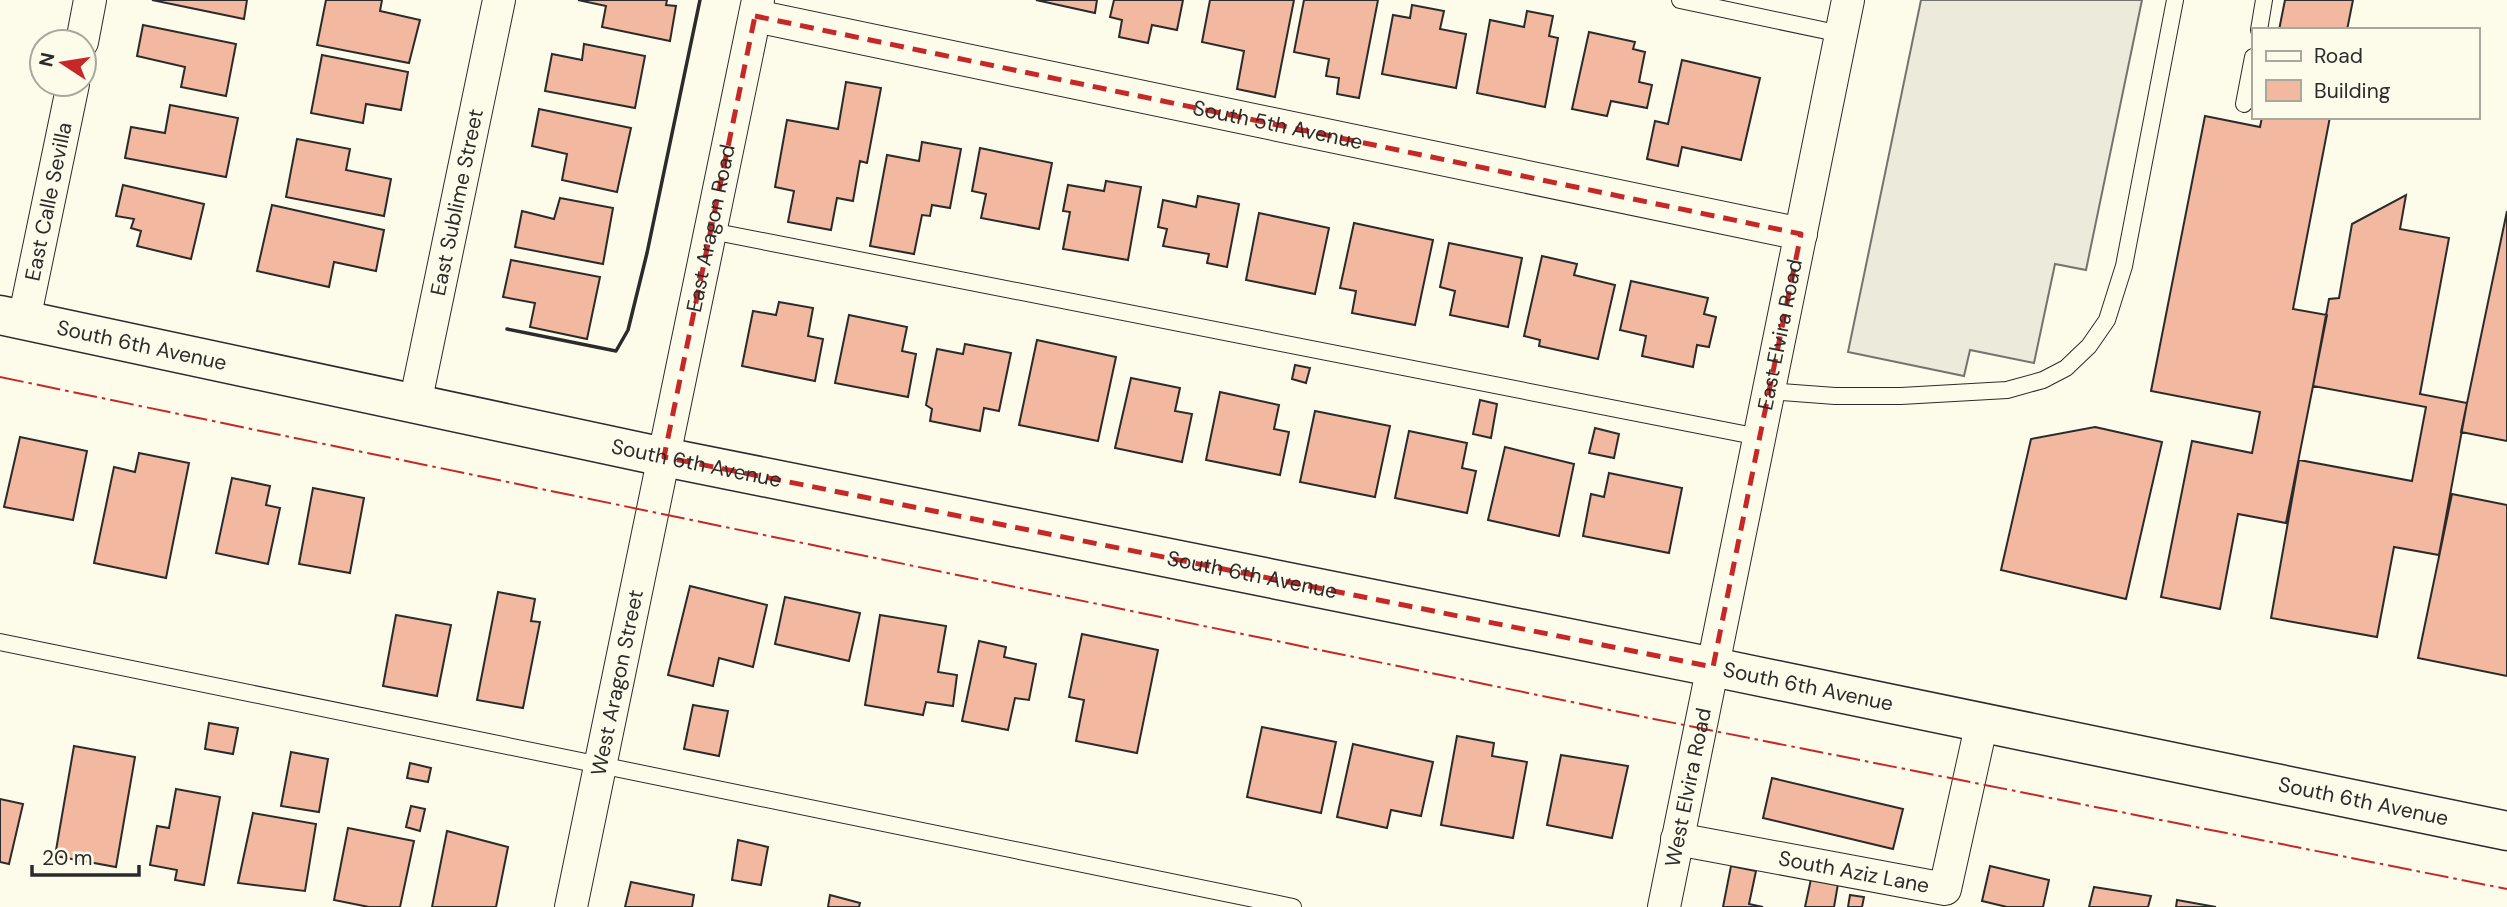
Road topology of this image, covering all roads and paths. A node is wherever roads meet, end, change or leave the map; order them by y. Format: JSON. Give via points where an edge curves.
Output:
{"nodes":[{"id":1,"x":90,"y":0,"type":"edge"},
{"id":2,"x":499,"y":0,"type":"edge"},
{"id":3,"x":1679,"y":0,"type":"edge"},
{"id":4,"x":1848,"y":0,"type":"edge"},
{"id":5,"x":2175,"y":0,"type":"edge"},
{"id":6,"x":2264,"y":0,"type":"edge"},
{"id":7,"x":757,"y":8,"type":"edge"},
{"id":8,"x":85,"y":28,"type":"edge"},
{"id":9,"x":2259,"y":28,"type":"edge"},
{"id":10,"x":1841,"y":34,"type":"junction"},
{"id":11,"x":2252,"y":62,"type":"edge"},
{"id":12,"x":69,"y":98,"type":"edge"},
{"id":13,"x":2244,"y":104,"type":"dead end"},
{"id":14,"x":711,"y":231,"type":"junction"},
{"id":15,"x":1801,"y":234,"type":"junction"},
{"id":16,"x":12,"y":318,"type":"edge"},
{"id":17,"x":1769,"y":391,"type":"junction"},
{"id":18,"x":415,"y":404,"type":"junction"},
{"id":19,"x":1759,"y":438,"type":"junction"},
{"id":20,"x":664,"y":457,"type":"junction"},
{"id":21,"x":0,"y":642,"type":"edge"},
{"id":22,"x":1713,"y":667,"type":"junction"},
{"id":23,"x":1982,"y":722,"type":"junction"},
{"id":24,"x":600,"y":765,"type":"junction"},
{"id":25,"x":2507,"y":831,"type":"edge"},
{"id":26,"x":1678,"y":839,"type":"junction"},
{"id":27,"x":571,"y":907,"type":"edge"},
{"id":28,"x":1293,"y":907,"type":"edge"},
{"id":29,"x":1664,"y":907,"type":"edge"}],
"edges":[{"from":1,"to":8,"type":"street"},
{"from":2,"to":18,"type":"street","name":"East Sublime Street"},
{"from":3,"to":10,"type":"lane"},
{"from":4,"to":10,"type":"street","name":"East Elvira Road"},
{"from":5,"to":17,"type":"lane","via":[[2124,266],[2107,320],[2090,346],[2066,368],[2007,390],[1901,396]]},
{"from":6,"to":9,"type":"lane"},
{"from":7,"to":14,"type":"street","name":"East Aragon Road"},
{"from":7,"to":15,"type":"street","name":"South 5th Avenue"},
{"from":10,"to":15,"type":"street","name":"East Elvira Road"},
{"from":11,"to":13,"type":"lane"},
{"from":12,"to":16,"type":"street","name":"East Calle Sevilla"},
{"from":14,"to":19,"type":"lane"},
{"from":14,"to":20,"type":"street","name":"East Aragon Road"},
{"from":15,"to":17,"type":"street","name":"East Elvira Road"},
{"from":16,"to":18,"type":"street","name":"South 6th Avenue"},
{"from":17,"to":19,"type":"street","name":"East Elvira Road"},
{"from":18,"to":20,"type":"street","name":"South 6th Avenue"},
{"from":19,"to":22,"type":"street","name":"East Elvira Road"},
{"from":20,"to":22,"type":"street","name":"South 6th Avenue"},
{"from":20,"to":24,"type":"street","name":"West Aragon Street"},
{"from":21,"to":24,"type":"lane"},
{"from":22,"to":23,"type":"street","name":"South 6th Avenue"},
{"from":22,"to":26,"type":"street","name":"West Elvira Road"},
{"from":23,"to":25,"type":"street","name":"South 6th Avenue"},
{"from":23,"to":26,"type":"street","name":"South Aziz Lane","via":[[1945,889]]},
{"from":24,"to":27,"type":"street","name":"West Aragon Street"},
{"from":24,"to":28,"type":"lane"},
{"from":26,"to":29,"type":"street","name":"West Elvira Road"}]}
